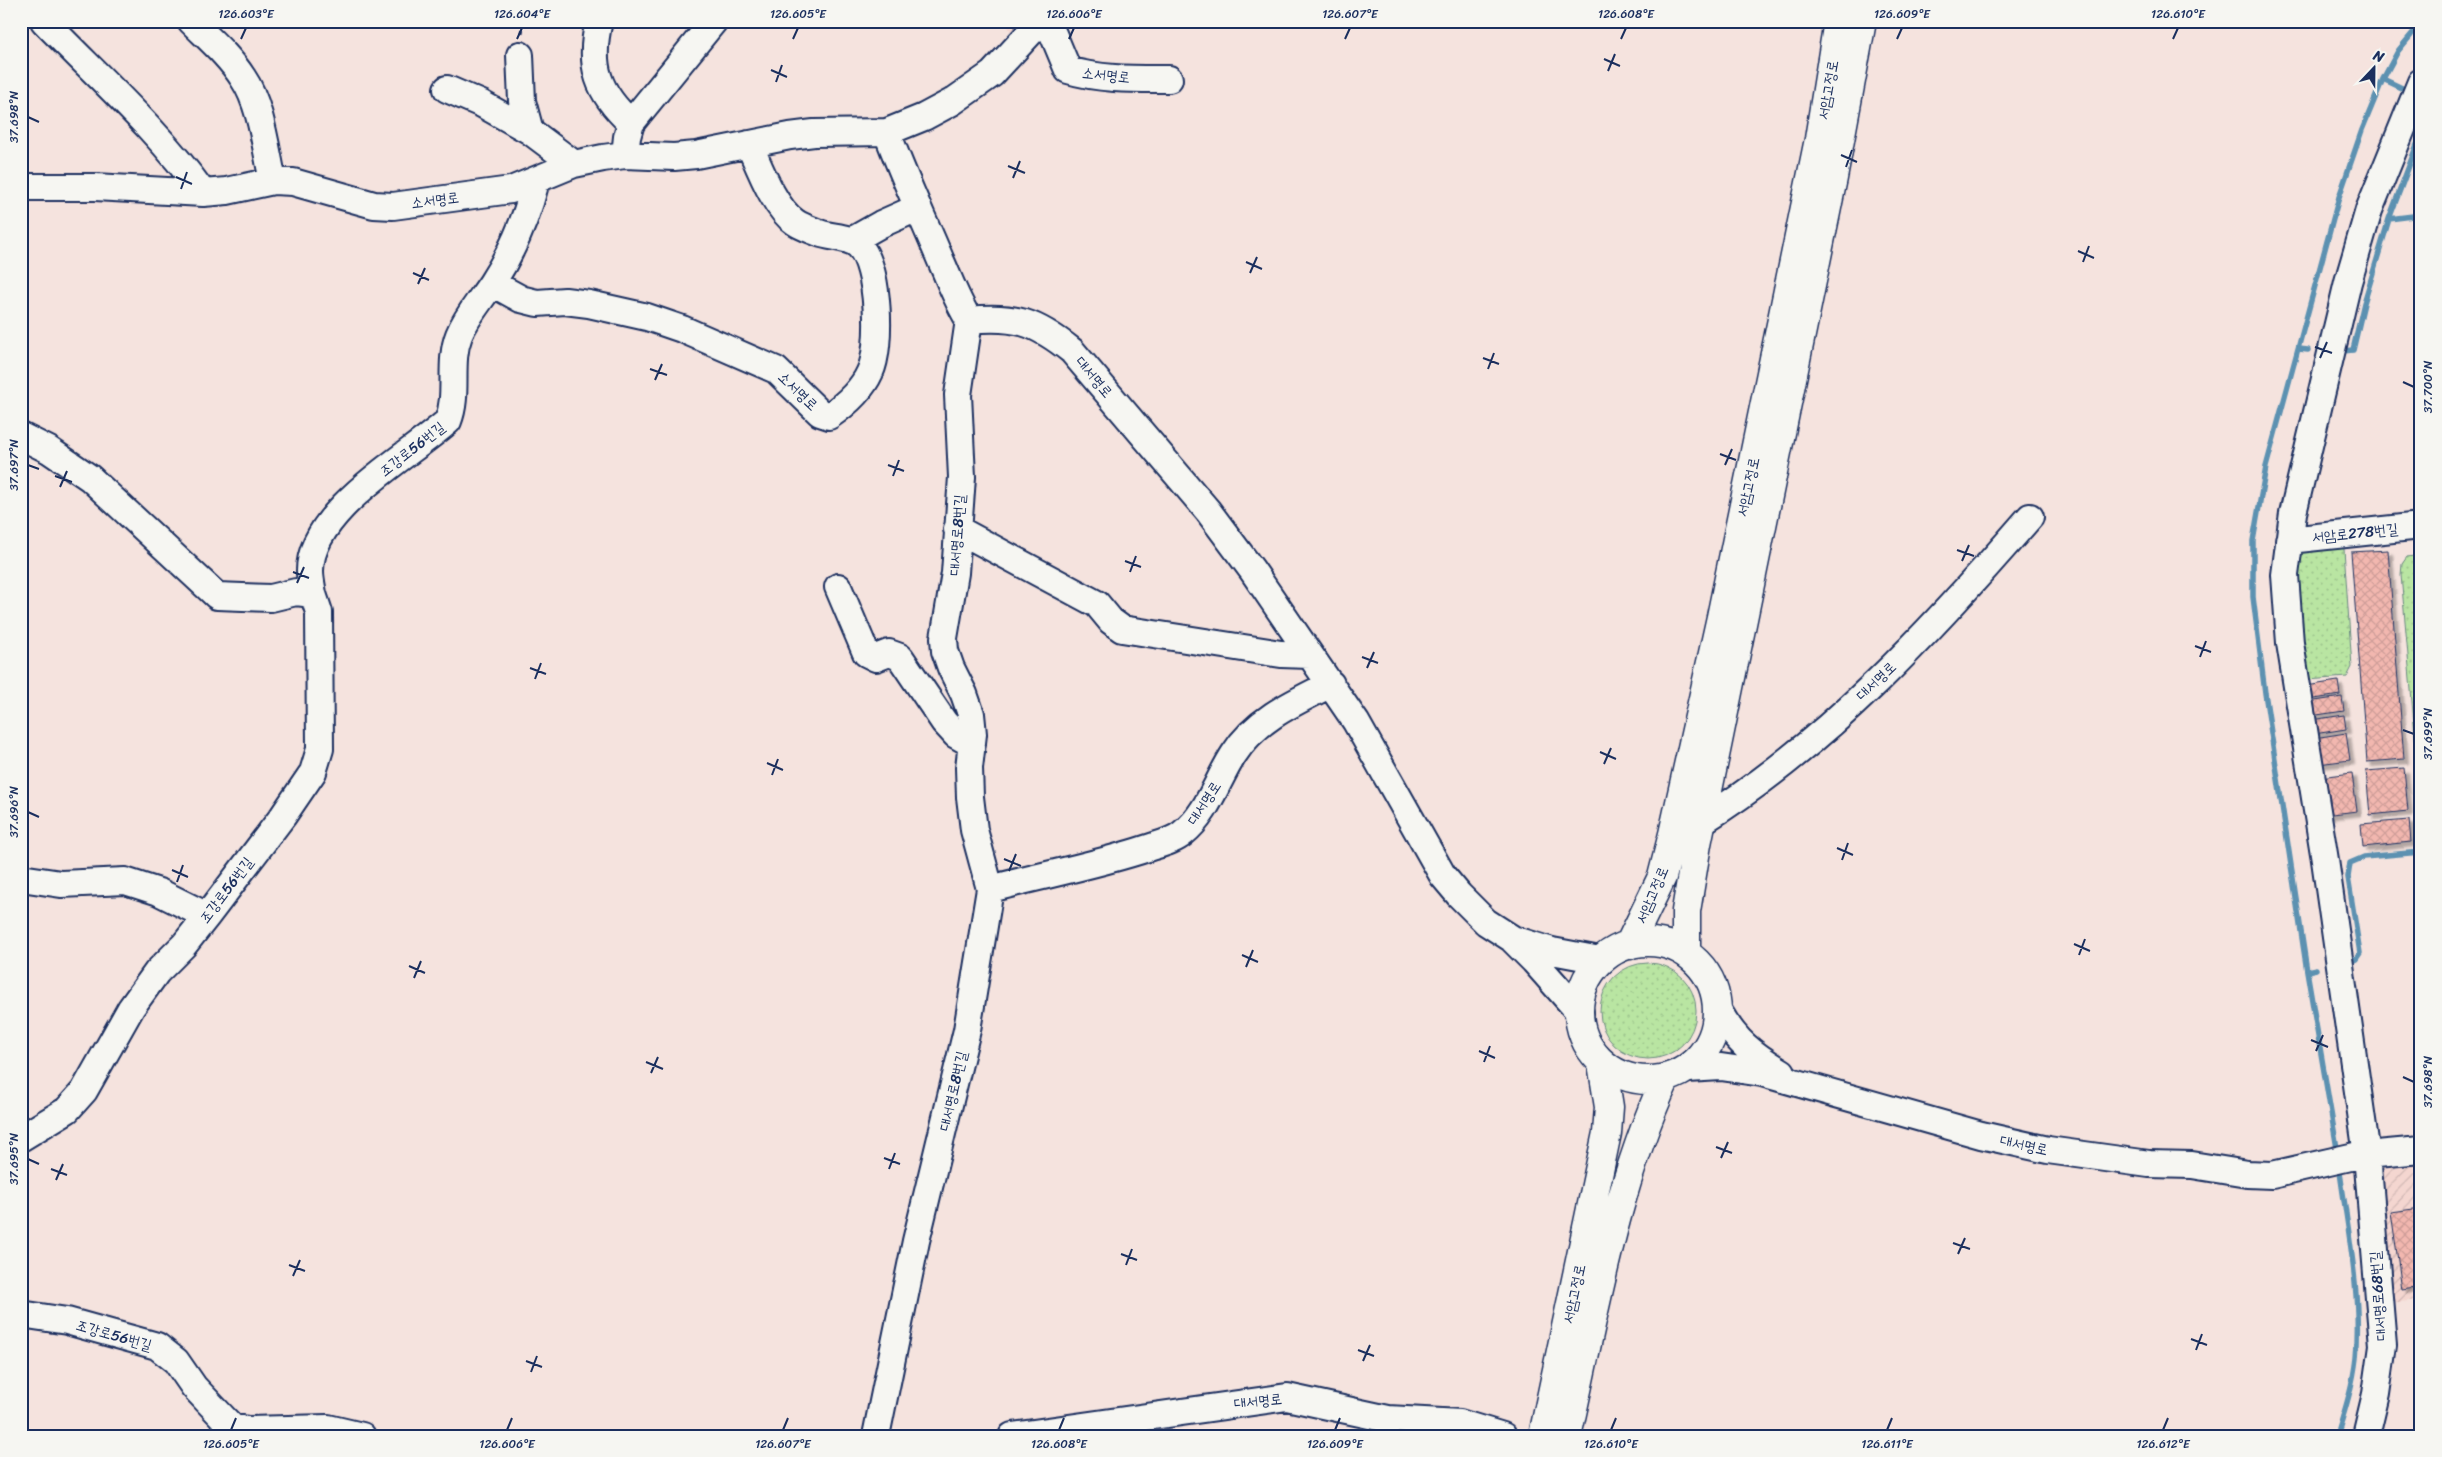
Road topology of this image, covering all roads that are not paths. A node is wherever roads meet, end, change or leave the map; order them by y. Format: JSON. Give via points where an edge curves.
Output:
{"nodes":[{"id":1,"x":44,"y":21,"type":"edge"},
{"id":2,"x":191,"y":21,"type":"edge"},
{"id":3,"x":599,"y":21,"type":"edge"},
{"id":4,"x":714,"y":21,"type":"edge"},
{"id":5,"x":1042,"y":21,"type":"edge"},
{"id":6,"x":1838,"y":21,"type":"edge"},
{"id":7,"x":1862,"y":21,"type":"edge"},
{"id":8,"x":520,"y":55,"type":"dead end"},
{"id":9,"x":1169,"y":79,"type":"dead end"},
{"id":10,"x":2421,"y":82,"type":"edge"},
{"id":11,"x":447,"y":89,"type":"dead end"},
{"id":12,"x":631,"y":123,"type":"junction"},
{"id":13,"x":530,"y":131,"type":"junction"},
{"id":14,"x":887,"y":132,"type":"junction"},
{"id":15,"x":749,"y":144,"type":"junction"},
{"id":16,"x":625,"y":155,"type":"junction"},
{"id":17,"x":574,"y":164,"type":"junction"},
{"id":18,"x":273,"y":181,"type":"junction"},
{"id":19,"x":536,"y":181,"type":"junction"},
{"id":20,"x":21,"y":187,"type":"edge"},
{"id":21,"x":203,"y":194,"type":"junction"},
{"id":22,"x":917,"y":208,"type":"junction"},
{"id":23,"x":851,"y":241,"type":"junction"},
{"id":24,"x":492,"y":283,"type":"junction"},
{"id":25,"x":969,"y":320,"type":"junction"},
{"id":26,"x":21,"y":436,"type":"edge"},
{"id":27,"x":2030,"y":517,"type":"dead end"},
{"id":28,"x":2421,"y":526,"type":"edge"},
{"id":29,"x":957,"y":529,"type":"junction"},
{"id":30,"x":2289,"y":540,"type":"junction"},
{"id":31,"x":838,"y":587,"type":"dead end"},
{"id":32,"x":313,"y":594,"type":"junction"},
{"id":33,"x":1310,"y":655,"type":"junction"},
{"id":34,"x":1331,"y":684,"type":"junction"},
{"id":35,"x":972,"y":744,"type":"junction"},
{"id":36,"x":1701,"y":822,"type":"junction"},
{"id":37,"x":21,"y":878,"type":"edge"},
{"id":38,"x":990,"y":889,"type":"junction"},
{"id":39,"x":207,"y":916,"type":"junction"},
{"id":40,"x":1511,"y":938,"type":"junction"},
{"id":41,"x":1629,"y":945,"type":"junction"},
{"id":42,"x":1686,"y":952,"type":"junction"},
{"id":43,"x":1600,"y":960,"type":"junction"},
{"id":44,"x":1718,"y":1010,"type":"junction"},
{"id":45,"x":1580,"y":1013,"type":"junction"},
{"id":46,"x":1602,"y":1063,"type":"junction"},
{"id":47,"x":1677,"y":1073,"type":"junction"},
{"id":48,"x":1802,"y":1084,"type":"junction"},
{"id":49,"x":21,"y":1138,"type":"edge"},
{"id":50,"x":2421,"y":1150,"type":"edge"},
{"id":51,"x":2361,"y":1156,"type":"junction"},
{"id":52,"x":21,"y":1314,"type":"edge"},
{"id":53,"x":362,"y":1436,"type":"edge"},
{"id":54,"x":876,"y":1436,"type":"edge"},
{"id":55,"x":1012,"y":1436,"type":"edge"},
{"id":56,"x":1503,"y":1436,"type":"edge"},
{"id":57,"x":1543,"y":1436,"type":"edge"},
{"id":58,"x":1567,"y":1436,"type":"edge"},
{"id":59,"x":2366,"y":1436,"type":"edge"}],
"edges":[{"from":1,"to":21,"type":"street","via":[[158,138]]},
{"from":2,"to":18,"type":"street","via":[[244,79],[253,100]]},
{"from":3,"to":12,"type":"street","via":[[595,60],[599,83],[614,108]]},
{"from":4,"to":12,"type":"street"},
{"from":5,"to":9,"type":"street","name":"소서명로","via":[[1053,34],[1068,70],[1119,78]]},
{"from":5,"to":14,"type":"street","name":"소서명로","via":[[992,74],[952,102]]},
{"from":6,"to":41,"type":"main road","name":"서암고정로","via":[[1819,139],[1673,834],[1662,877]]},
{"from":7,"to":36,"type":"main road","name":"서암고정로","via":[[1833,178]]},
{"from":8,"to":13,"type":"street","via":[[522,101]]},
{"from":10,"to":30,"type":"street","via":[[2396,138],[2348,282]]},
{"from":11,"to":13,"type":"street"},
{"from":12,"to":16,"type":"street"},
{"from":13,"to":17,"type":"street"},
{"from":14,"to":15,"type":"street","name":"소서명로","via":[[814,133]]},
{"from":14,"to":22,"type":"street"},
{"from":15,"to":16,"type":"street","name":"소서명로","via":[[696,156]]},
{"from":15,"to":23,"type":"street","via":[[783,210],[795,222],[821,234]]},
{"from":16,"to":17,"type":"street","name":"소서명로"},
{"from":17,"to":19,"type":"street","name":"소서명로"},
{"from":18,"to":19,"type":"street","name":"소서명로","via":[[293,182],[374,205],[393,206],[512,190]]},
{"from":18,"to":21,"type":"street","name":"소서명로"},
{"from":19,"to":24,"type":"street","name":"조강로56번길","via":[[529,209]]},
{"from":20,"to":21,"type":"street","name":"소서명로","via":[[95,187]]},
{"from":22,"to":23,"type":"street"},
{"from":22,"to":25,"type":"street","via":[[955,297]]},
{"from":23,"to":24,"type":"street","name":"소서명로","via":[[865,255],[874,283],[876,350],[870,372],[857,392],[829,416],[820,413],[776,370],[682,329],[647,317],[589,304],[565,301],[536,303],[521,299]]},
{"from":24,"to":32,"type":"street","name":"조강로56번길","via":[[468,316],[459,335],[452,361],[454,408],[448,421],[369,482],[330,523],[313,552],[310,571]]},
{"from":25,"to":29,"type":"street","name":"대서명로8번길","via":[[958,395],[962,477]]},
{"from":25,"to":33,"type":"street","name":"대서명로","via":[[1012,319],[1032,324],[1049,332],[1072,351],[1208,511]]},
{"from":26,"to":32,"type":"street","via":[[49,450],[90,478],[217,596],[271,598],[296,592]]},
{"from":27,"to":36,"type":"street","name":"대서명로","via":[[1885,674],[1810,744]]},
{"from":28,"to":30,"type":"street","name":"서암로278번길"},
{"from":29,"to":33,"type":"street","via":[[1098,604],[1122,629],[1281,654]]},
{"from":29,"to":35,"type":"street","name":"대서명로8번길","via":[[955,573],[944,638],[951,668],[972,714]]},
{"from":30,"to":51,"type":"street","via":[[2285,575],[2290,643],[2325,860]]},
{"from":31,"to":35,"type":"street","via":[[866,653],[876,658],[889,653],[900,657],[944,722],[956,735]]},
{"from":32,"to":39,"type":"street","name":"조강로56번길","via":[[319,612],[320,749],[313,772]]},
{"from":33,"to":34,"type":"street","name":"대서명로"},
{"from":34,"to":38,"type":"street","name":"대서명로","via":[[1264,721],[1247,735],[1204,809],[1182,835],[1129,854]]},
{"from":34,"to":40,"type":"street","name":"대서명로","via":[[1443,876],[1486,922]]},
{"from":35,"to":38,"type":"street","name":"대서명로8번길","via":[[969,768],[974,830]]},
{"from":36,"to":42,"type":"main road","name":"서암고정로","via":[[1690,881]]},
{"from":37,"to":39,"type":"street","via":[[61,884],[125,881],[159,892]]},
{"from":38,"to":54,"type":"street","name":"대서명로8번길","via":[[965,1038],[916,1241]]},
{"from":39,"to":49,"type":"street","name":"조강로56번길","via":[[136,1001],[84,1091],[67,1110]]},
{"from":40,"to":43,"type":"street","via":[[1552,951]]},
{"from":40,"to":45,"type":"street","name":"대서명로"},
{"from":41,"to":42,"type":"main road","via":[[1664,943]]},
{"from":41,"to":43,"type":"main road"},
{"from":42,"to":44,"type":"main road","via":[[1702,968],[1714,988]]},
{"from":43,"to":45,"type":"main road","via":[[1586,979],[1579,1001]]},
{"from":44,"to":47,"type":"main road","via":[[1714,1033],[1704,1053]]},
{"from":44,"to":48,"type":"street","via":[[1730,1032],[1757,1058]]},
{"from":45,"to":46,"type":"main road","via":[[1580,1024],[1588,1045]]},
{"from":46,"to":47,"type":"main road","via":[[1621,1075],[1644,1080]]},
{"from":46,"to":57,"type":"main road","name":"서암고정로","via":[[1609,1107],[1607,1133]]},
{"from":47,"to":48,"type":"street","name":"대서명로","via":[[1721,1067],[1762,1073]]},
{"from":47,"to":58,"type":"main road","name":"서암고정로","via":[[1648,1118],[1633,1157]]},
{"from":48,"to":51,"type":"street","name":"대서명로","via":[[1877,1108],[2048,1150],[2149,1164],[2192,1165],[2272,1175]]},
{"from":50,"to":51,"type":"street","name":"대서명로"},
{"from":51,"to":59,"type":"street","name":"대서명로68번길","via":[[2382,1345],[2376,1394]]},
{"from":52,"to":53,"type":"street","name":"조강로56번길","via":[[67,1321],[157,1346],[176,1361],[194,1387],[232,1427],[247,1430],[328,1428]]},
{"from":55,"to":56,"type":"street","name":"대서명로","via":[[1287,1397],[1388,1419],[1460,1423]]}]}
